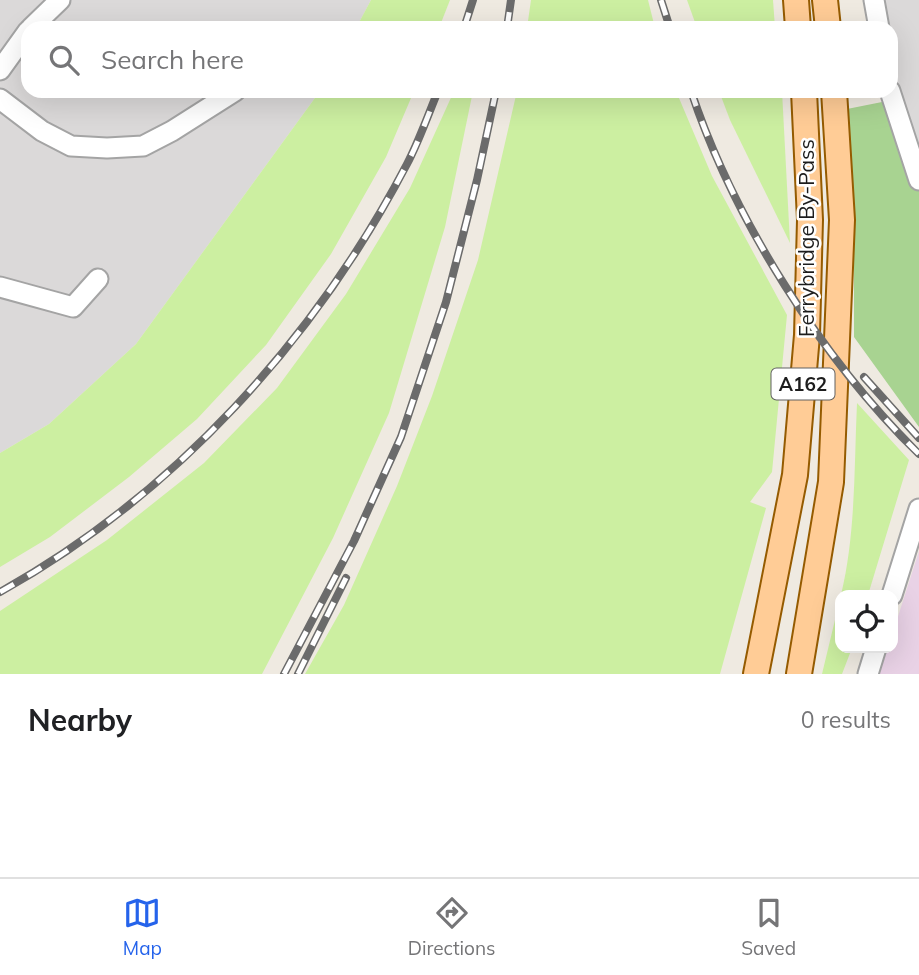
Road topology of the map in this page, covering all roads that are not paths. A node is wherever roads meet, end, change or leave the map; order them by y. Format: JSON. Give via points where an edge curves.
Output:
{"nodes":[{"id":1,"x":796,"y":0,"type":"edge"},
{"id":2,"x":825,"y":0,"type":"edge"},
{"id":3,"x":874,"y":0,"type":"edge"},
{"id":4,"x":57,"y":1,"type":"edge"},
{"id":5,"x":38,"y":21,"type":"edge"},
{"id":6,"x":798,"y":21,"type":"edge"},
{"id":7,"x":827,"y":21,"type":"edge"},
{"id":8,"x":878,"y":21,"type":"edge"},
{"id":9,"x":21,"y":42,"type":"edge"},
{"id":10,"x":0,"y":70,"type":"edge"},
{"id":11,"x":225,"y":98,"type":"edge"},
{"id":12,"x":804,"y":98,"type":"edge"},
{"id":13,"x":834,"y":98,"type":"edge"},
{"id":14,"x":892,"y":98,"type":"edge"},
{"id":15,"x":0,"y":99,"type":"edge"},
{"id":16,"x":919,"y":180,"type":"edge"},
{"id":17,"x":98,"y":279,"type":"dead end"},
{"id":18,"x":0,"y":287,"type":"edge"},
{"id":19,"x":919,"y":509,"type":"edge"},
{"id":20,"x":894,"y":590,"type":"edge"},
{"id":21,"x":874,"y":653,"type":"edge"},
{"id":22,"x":756,"y":674,"type":"edge"},
{"id":23,"x":799,"y":674,"type":"edge"},
{"id":24,"x":868,"y":674,"type":"edge"}],
"edges":[{"from":1,"to":6,"type":"main road"},
{"from":2,"to":7,"type":"main road"},
{"from":3,"to":8,"type":"street"},
{"from":4,"to":5,"type":"street"},
{"from":9,"to":10,"type":"street"},
{"from":11,"to":15,"type":"street","via":[[143,146],[107,148],[71,146]]},
{"from":12,"to":22,"type":"main road","name":"Ferrybridge By-Pass","number":"A162","via":[[810,220],[807,335],[795,475]]},
{"from":13,"to":23,"type":"main road","name":"Ferrybridge By-Pass","number":"A162","via":[[842,220],[831,482]]},
{"from":14,"to":16,"type":"street"},
{"from":17,"to":18,"type":"street","via":[[73,307]]},
{"from":19,"to":20,"type":"street"},
{"from":21,"to":24,"type":"street"}]}
